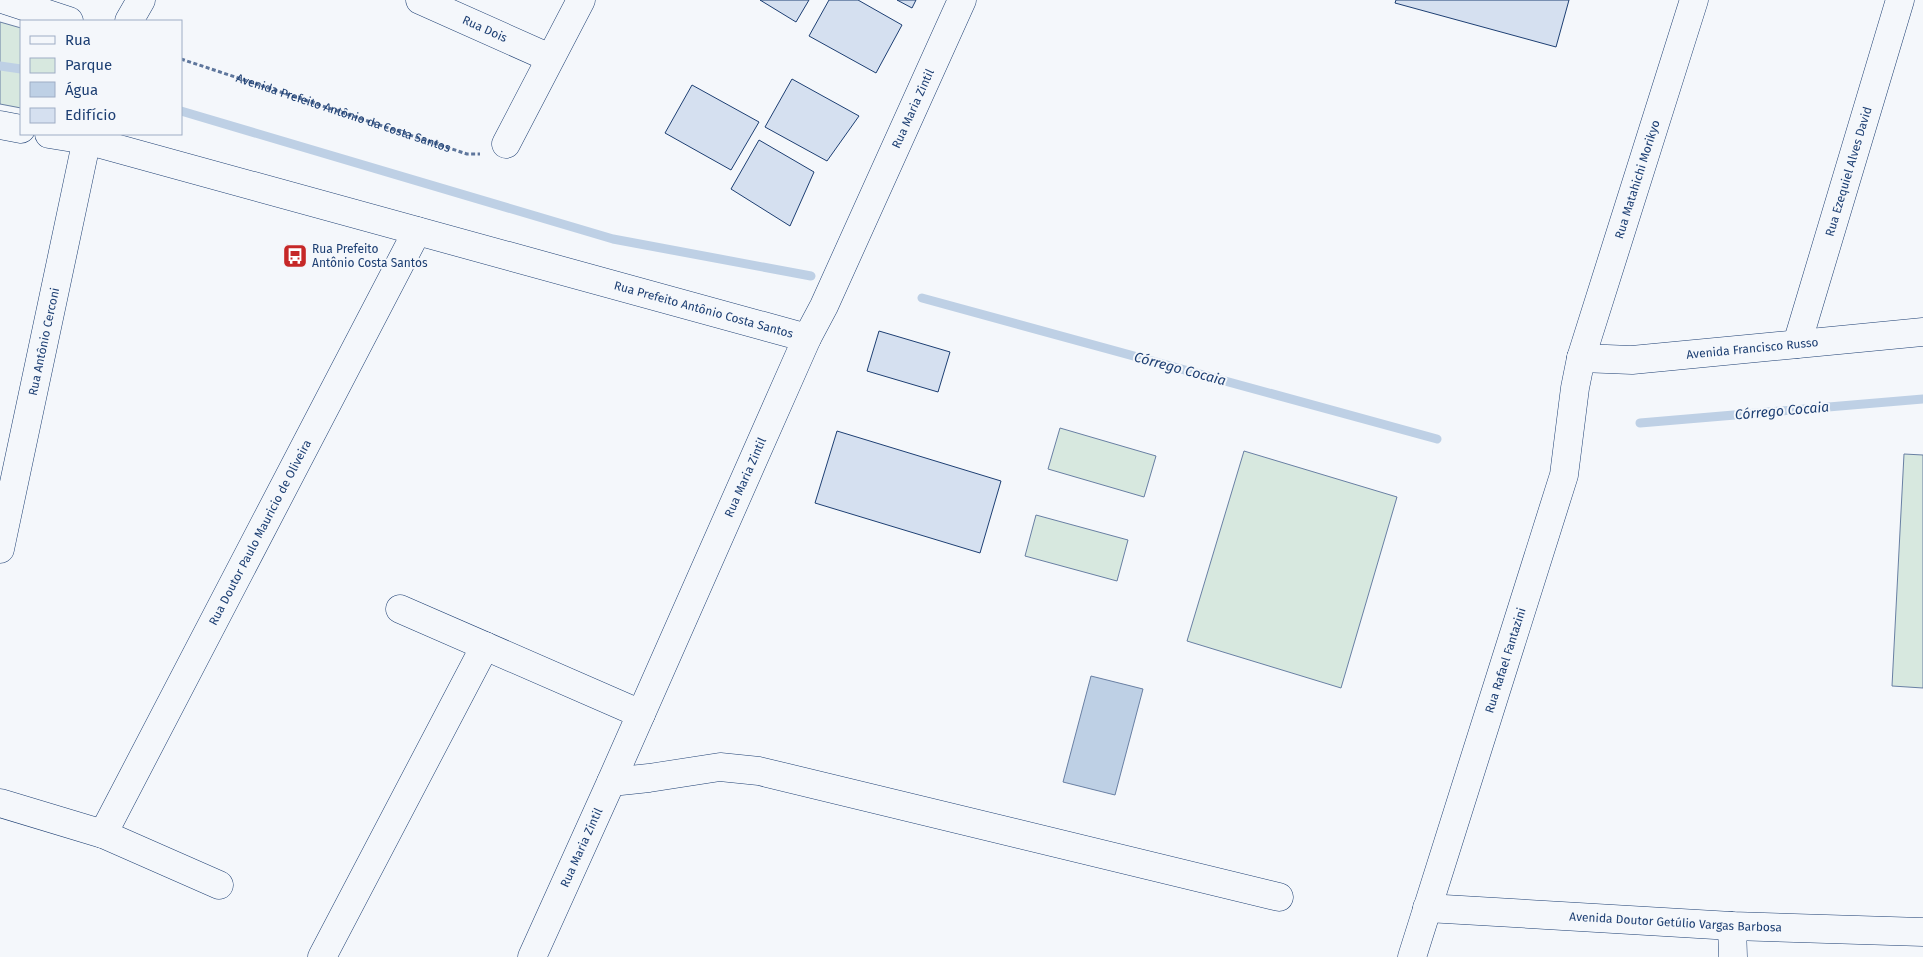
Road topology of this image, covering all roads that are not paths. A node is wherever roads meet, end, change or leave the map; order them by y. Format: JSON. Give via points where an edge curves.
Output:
{"nodes":[{"id":1,"x":5,"y":0,"type":"edge"},
{"id":2,"x":141,"y":0,"type":"edge"},
{"id":3,"x":420,"y":0,"type":"edge"},
{"id":4,"x":580,"y":0,"type":"edge"},
{"id":5,"x":962,"y":0,"type":"edge"},
{"id":6,"x":1694,"y":0,"type":"edge"},
{"id":7,"x":1900,"y":0,"type":"edge"},
{"id":8,"x":66,"y":20,"type":"edge"},
{"id":9,"x":130,"y":20,"type":"edge"},
{"id":10,"x":550,"y":58,"type":"junction"},
{"id":11,"x":0,"y":125,"type":"edge"},
{"id":12,"x":20,"y":129,"type":"edge"},
{"id":13,"x":62,"y":135,"type":"edge"},
{"id":14,"x":87,"y":137,"type":"edge"},
{"id":15,"x":506,"y":144,"type":"road end"},
{"id":16,"x":417,"y":231,"type":"junction"},
{"id":17,"x":1923,"y":332,"type":"edge"},
{"id":18,"x":806,"y":338,"type":"junction"},
{"id":19,"x":1797,"y":344,"type":"junction"},
{"id":20,"x":1581,"y":358,"type":"junction"},
{"id":21,"x":0,"y":549,"type":"edge"},
{"id":22,"x":400,"y":609,"type":"dead end"},
{"id":23,"x":485,"y":646,"type":"junction"},
{"id":24,"x":641,"y":714,"type":"junction"},
{"id":25,"x":611,"y":782,"type":"junction"},
{"id":26,"x":0,"y":803,"type":"edge"},
{"id":27,"x":102,"y":834,"type":"junction"},
{"id":28,"x":219,"y":885,"type":"dead end"},
{"id":29,"x":1279,"y":897,"type":"dead end"},
{"id":30,"x":1427,"y":908,"type":"junction"},
{"id":31,"x":1732,"y":926,"type":"junction"},
{"id":32,"x":1923,"y":932,"type":"edge"},
{"id":33,"x":322,"y":957,"type":"edge"},
{"id":34,"x":532,"y":957,"type":"edge"},
{"id":35,"x":1412,"y":957,"type":"edge"},
{"id":36,"x":1733,"y":957,"type":"edge"}],
"edges":[{"from":1,"to":8,"type":"street"},
{"from":2,"to":9,"type":"street"},
{"from":3,"to":10,"type":"street","name":"Rua Dois"},
{"from":4,"to":10,"type":"street"},
{"from":5,"to":18,"type":"street","name":"Rua Maria Zintil","via":[[824,306]]},
{"from":6,"to":20,"type":"street","name":"Rua Matahichi Morikyo"},
{"from":7,"to":19,"type":"street","name":"Rua Ezequiel Alves David"},
{"from":10,"to":15,"type":"street"},
{"from":11,"to":12,"type":"street"},
{"from":13,"to":14,"type":"street","name":"Rua Prefeito Antônio Costa Santos"},
{"from":14,"to":16,"type":"street","name":"Rua Prefeito Antônio Costa Santos"},
{"from":14,"to":21,"type":"street","name":"Rua Antônio Cerconi"},
{"from":16,"to":18,"type":"street","name":"Rua Prefeito Antônio Costa Santos"},
{"from":16,"to":27,"type":"street","name":"Rua Doutor Paulo Mauricio de Oliveira"},
{"from":17,"to":19,"type":"street","name":"Avenida Francisco Russo"},
{"from":18,"to":24,"type":"street","name":"Rua Maria Zintil"},
{"from":19,"to":20,"type":"street","name":"Avenida Francisco Russo","via":[[1632,360]]},
{"from":20,"to":30,"type":"street","name":"Rua Rafael Fantazini","via":[[1564,475]]},
{"from":22,"to":23,"type":"street"},
{"from":23,"to":24,"type":"street"},
{"from":23,"to":33,"type":"street"},
{"from":24,"to":25,"type":"street","name":"Rua Maria Zintil"},
{"from":25,"to":29,"type":"street","via":[[720,768],[759,771]]},
{"from":25,"to":34,"type":"street","name":"Rua Maria Zintil"},
{"from":26,"to":27,"type":"street"},
{"from":27,"to":28,"type":"street"},
{"from":30,"to":31,"type":"street","name":"Avenida Doutor Getúlio Vargas Barbosa"},
{"from":30,"to":35,"type":"street","name":"Rua Rafael Fantazini"},
{"from":31,"to":32,"type":"street","name":"Avenida Doutor Getúlio Vargas Barbosa"},
{"from":31,"to":36,"type":"street"}]}
